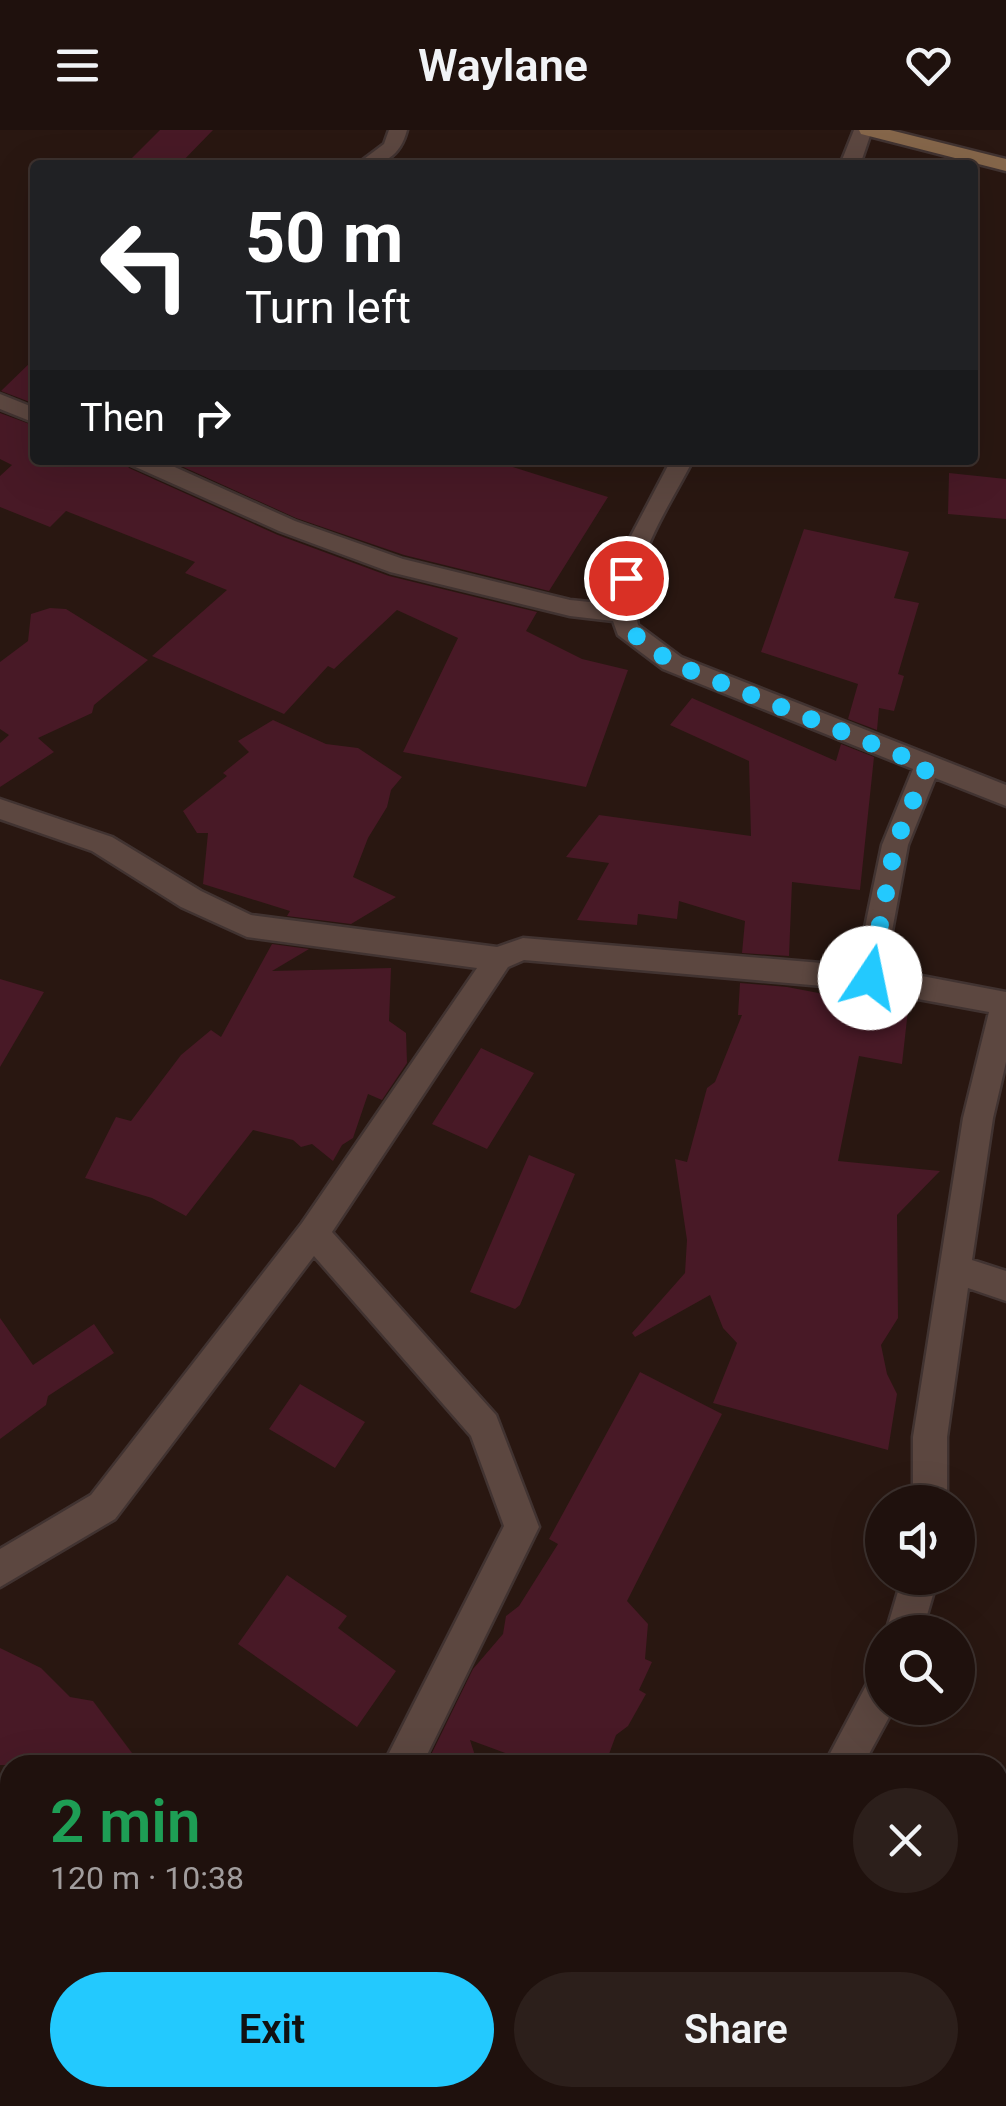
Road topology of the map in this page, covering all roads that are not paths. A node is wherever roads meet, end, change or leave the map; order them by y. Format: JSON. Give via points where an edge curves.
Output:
{"nodes":[{"id":1,"x":398,"y":130,"type":"edge"},
{"id":2,"x":865,"y":130,"type":"edge"},
{"id":3,"x":373,"y":160,"type":"edge"},
{"id":4,"x":852,"y":160,"type":"edge"},
{"id":5,"x":1006,"y":165,"type":"edge"},
{"id":6,"x":0,"y":401,"type":"edge"},
{"id":7,"x":30,"y":414,"type":"edge"},
{"id":8,"x":150,"y":465,"type":"edge"},
{"id":9,"x":679,"y":465,"type":"edge"},
{"id":10,"x":624,"y":614,"type":"junction"},
{"id":11,"x":927,"y":766,"type":"junction"},
{"id":12,"x":1006,"y":796,"type":"edge"},
{"id":13,"x":0,"y":809,"type":"edge"},
{"id":14,"x":498,"y":959,"type":"junction"},
{"id":15,"x":870,"y":978,"type":"junction"},
{"id":16,"x":1005,"y":1004,"type":"edge"},
{"id":17,"x":313,"y":1233,"type":"junction"},
{"id":18,"x":958,"y":1270,"type":"junction"},
{"id":19,"x":1006,"y":1286,"type":"edge"},
{"id":20,"x":930,"y":1485,"type":"edge"},
{"id":21,"x":0,"y":1569,"type":"edge"},
{"id":22,"x":865,"y":1724,"type":"edge"},
{"id":23,"x":407,"y":1755,"type":"edge"},
{"id":24,"x":848,"y":1755,"type":"edge"}],
"edges":[{"from":1,"to":3,"type":"street","via":[[392,147]]},
{"from":2,"to":4,"type":"street"},
{"from":2,"to":5,"type":"street"},
{"from":6,"to":7,"type":"street"},
{"from":8,"to":10,"type":"street","via":[[398,566],[570,608]]},
{"from":9,"to":10,"type":"street","via":[[632,557],[620,598]]},
{"from":10,"to":11,"type":"street","via":[[627,629],[672,663]]},
{"from":11,"to":12,"type":"street"},
{"from":11,"to":15,"type":"street","via":[[895,845]]},
{"from":13,"to":14,"type":"street","via":[[102,844],[247,926]]},
{"from":14,"to":15,"type":"street","via":[[523,949]]},
{"from":14,"to":17,"type":"street"},
{"from":15,"to":16,"type":"street"},
{"from":16,"to":18,"type":"street","via":[[978,1118]]},
{"from":17,"to":21,"type":"street","via":[[103,1507]]},
{"from":17,"to":23,"type":"street","via":[[484,1426],[522,1527]]},
{"from":18,"to":19,"type":"street"},
{"from":18,"to":20,"type":"street","via":[[930,1437]]},
{"from":22,"to":24,"type":"street"}]}
